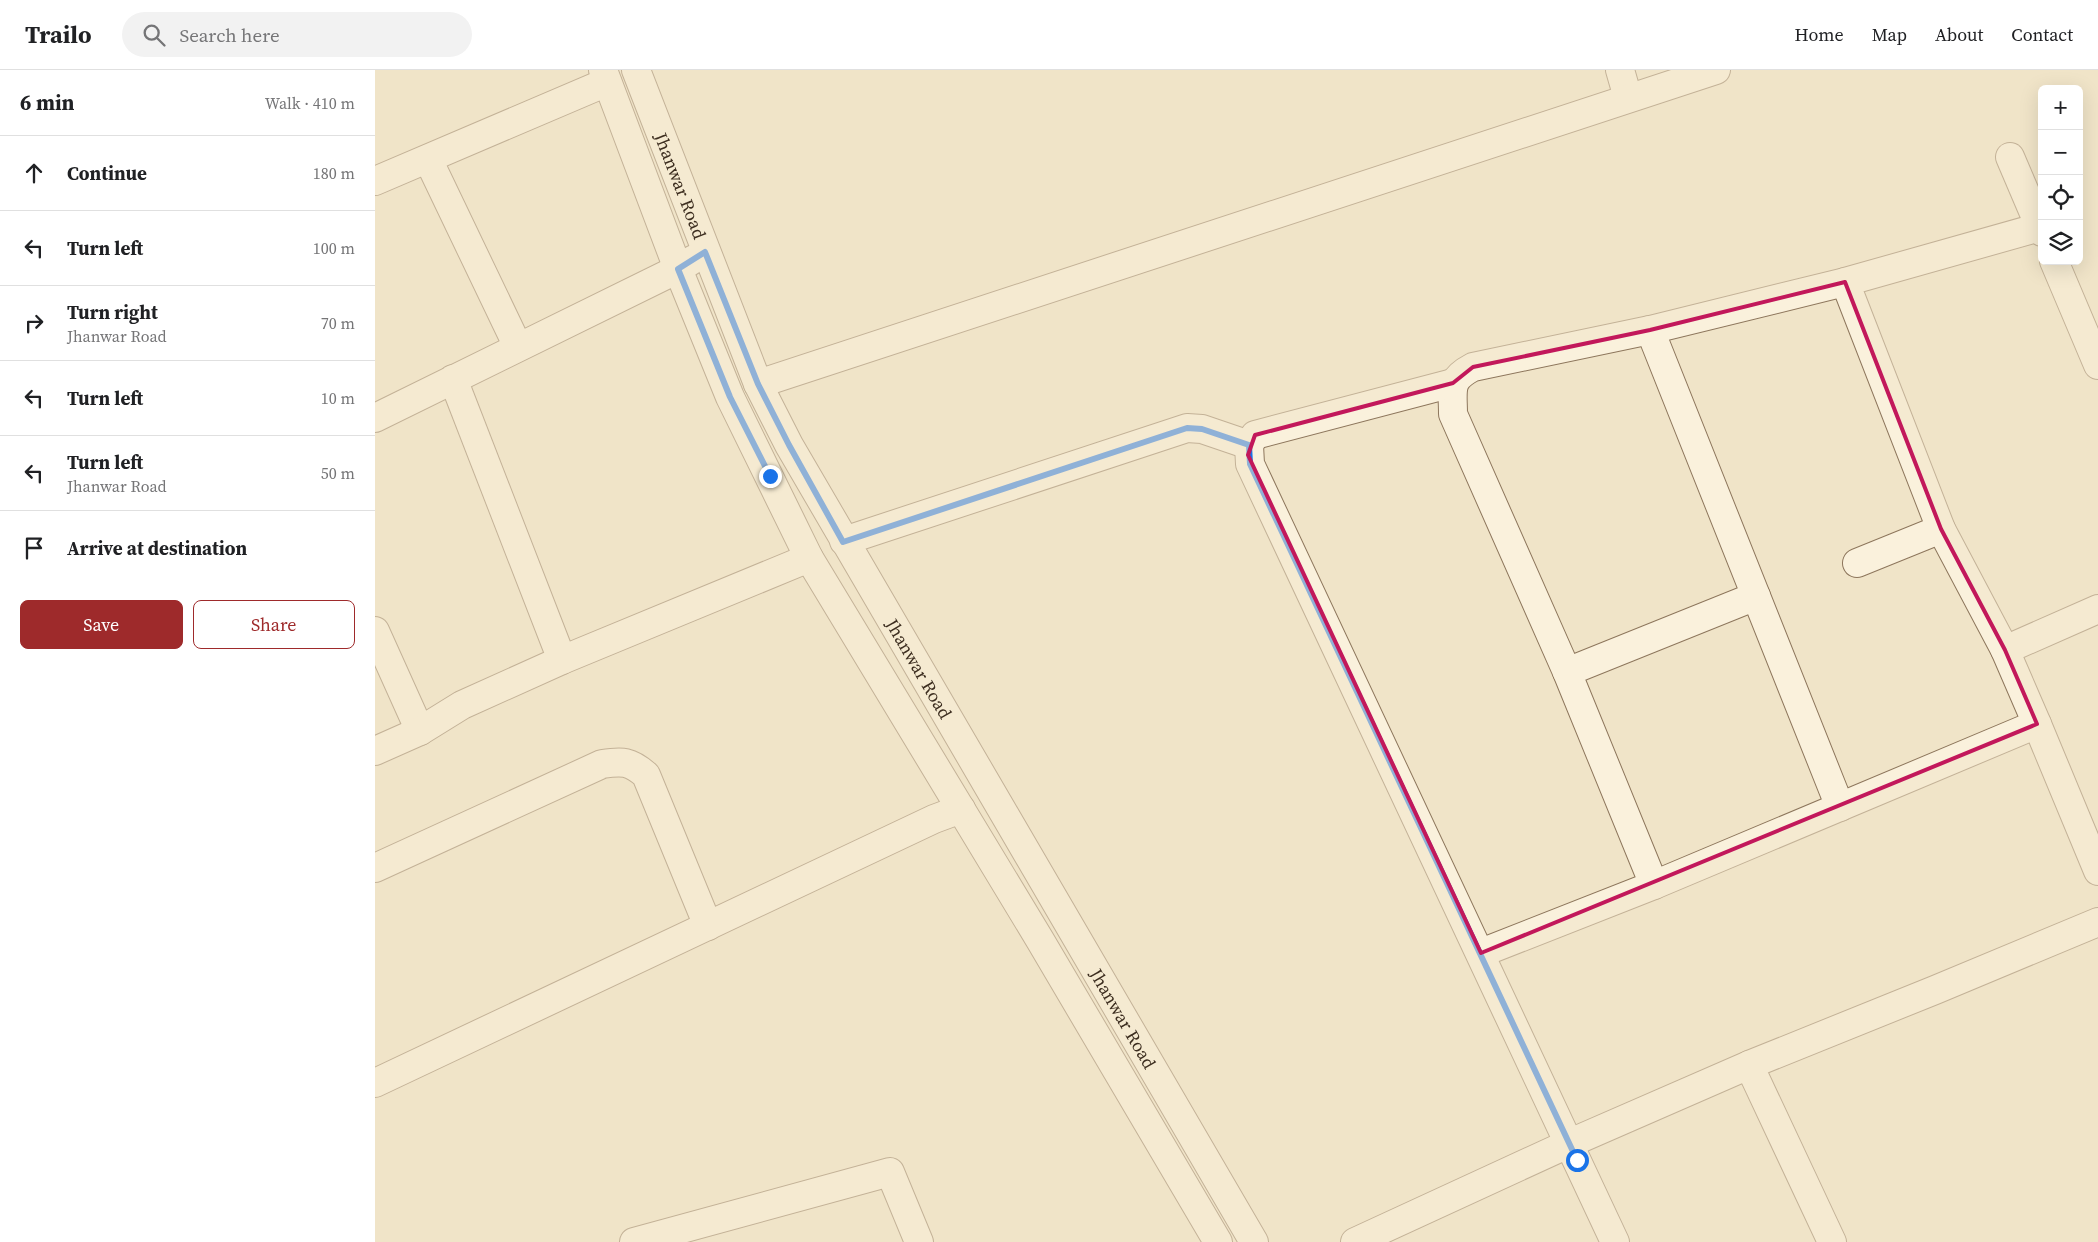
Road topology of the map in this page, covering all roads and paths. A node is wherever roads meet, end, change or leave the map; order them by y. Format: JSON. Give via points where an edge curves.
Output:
{"nodes":[{"id":1,"x":636,"y":70,"type":"edge"},
{"id":2,"x":1620,"y":70,"type":"edge"},
{"id":3,"x":1716,"y":70,"type":"edge"},
{"id":4,"x":605,"y":76,"type":"edge"},
{"id":5,"x":1628,"y":98,"type":"junction"},
{"id":6,"x":2010,"y":157,"type":"dead end"},
{"id":7,"x":428,"y":159,"type":"junction"},
{"id":8,"x":375,"y":181,"type":"edge"},
{"id":9,"x":2038,"y":223,"type":"edge"},
{"id":10,"x":2038,"y":231,"type":"edge"},
{"id":11,"x":705,"y":252,"type":"junction"},
{"id":12,"x":2056,"y":265,"type":"edge"},
{"id":13,"x":678,"y":269,"type":"junction"},
{"id":14,"x":1845,"y":282,"type":"junction"},
{"id":15,"x":1650,"y":330,"type":"junction"},
{"id":16,"x":518,"y":347,"type":"junction"},
{"id":17,"x":2098,"y":365,"type":"edge"},
{"id":18,"x":453,"y":379,"type":"junction"},
{"id":19,"x":1453,"y":383,"type":"junction"},
{"id":20,"x":758,"y":384,"type":"junction"},
{"id":21,"x":375,"y":418,"type":"edge"},
{"id":22,"x":1249,"y":445,"type":"junction"},
{"id":23,"x":1941,"y":529,"type":"junction"},
{"id":24,"x":843,"y":542,"type":"junction"},
{"id":25,"x":809,"y":558,"type":"junction"},
{"id":26,"x":1857,"y":564,"type":"dead end"},
{"id":27,"x":1756,"y":596,"type":"junction"},
{"id":28,"x":2098,"y":609,"type":"edge"},
{"id":29,"x":375,"y":631,"type":"edge"},
{"id":30,"x":2005,"y":650,"type":"junction"},
{"id":31,"x":562,"y":660,"type":"junction"},
{"id":32,"x":1567,"y":672,"type":"junction"},
{"id":33,"x":2037,"y":724,"type":"junction"},
{"id":34,"x":420,"y":731,"type":"junction"},
{"id":35,"x":375,"y":751,"type":"edge"},
{"id":36,"x":1840,"y":807,"type":"junction"},
{"id":37,"x":961,"y":809,"type":"junction"},
{"id":38,"x":375,"y":868,"type":"edge"},
{"id":39,"x":2098,"y":871,"type":"edge"},
{"id":40,"x":1654,"y":885,"type":"junction"},
{"id":41,"x":2098,"y":922,"type":"edge"},
{"id":42,"x":708,"y":926,"type":"junction"},
{"id":43,"x":1481,"y":953,"type":"junction"},
{"id":44,"x":1749,"y":1065,"type":"junction"},
{"id":45,"x":375,"y":1083,"type":"edge"},
{"id":46,"x":1570,"y":1143,"type":"junction"},
{"id":47,"x":699,"y":1234,"type":"edge"},
{"id":48,"x":634,"y":1242,"type":"edge"},
{"id":49,"x":919,"y":1242,"type":"edge"},
{"id":50,"x":1218,"y":1242,"type":"edge"},
{"id":51,"x":1254,"y":1242,"type":"edge"},
{"id":52,"x":1355,"y":1242,"type":"edge"},
{"id":53,"x":1615,"y":1242,"type":"edge"},
{"id":54,"x":1833,"y":1242,"type":"edge"}],
"edges":[{"from":1,"to":11,"type":"street","name":"Jhanwar Road"},
{"from":2,"to":5,"type":"street"},
{"from":3,"to":5,"type":"street"},
{"from":4,"to":7,"type":"street"},
{"from":4,"to":13,"type":"street","name":"Jhanwar Road"},
{"from":5,"to":20,"type":"street"},
{"from":6,"to":9,"type":"street"},
{"from":7,"to":8,"type":"street"},
{"from":7,"to":16,"type":"street"},
{"from":10,"to":14,"type":"street"},
{"from":11,"to":13,"type":"street"},
{"from":11,"to":20,"type":"street","name":"Jhanwar Road"},
{"from":12,"to":17,"type":"street"},
{"from":13,"to":16,"type":"street"},
{"from":13,"to":25,"type":"street","name":"Jhanwar Road","via":[[730,397]]},
{"from":14,"to":15,"type":"street"},
{"from":14,"to":23,"type":"street"},
{"from":15,"to":19,"type":"street","via":[[1473,367],[1461,373]]},
{"from":15,"to":27,"type":"street"},
{"from":16,"to":18,"type":"street"},
{"from":18,"to":21,"type":"street"},
{"from":18,"to":31,"type":"street"},
{"from":19,"to":22,"type":"street","via":[[1255,435]]},
{"from":19,"to":32,"type":"street","via":[[1453,414]]},
{"from":20,"to":24,"type":"street","name":"Jhanwar Road"},
{"from":22,"to":24,"type":"street","via":[[1202,429],[1187,428]]},
{"from":22,"to":43,"type":"street","via":[[1250,464]]},
{"from":23,"to":26,"type":"street"},
{"from":23,"to":30,"type":"street"},
{"from":24,"to":51,"type":"street","name":"Jhanwar Road"},
{"from":25,"to":31,"type":"street"},
{"from":25,"to":37,"type":"street","name":"Jhanwar Road"},
{"from":27,"to":32,"type":"street"},
{"from":27,"to":36,"type":"street"},
{"from":28,"to":30,"type":"street"},
{"from":29,"to":34,"type":"street"},
{"from":30,"to":33,"type":"street"},
{"from":31,"to":34,"type":"street","via":[[462,705]]},
{"from":32,"to":40,"type":"street"},
{"from":33,"to":36,"type":"street"},
{"from":33,"to":39,"type":"street"},
{"from":34,"to":35,"type":"street"},
{"from":36,"to":40,"type":"street"},
{"from":37,"to":42,"type":"street"},
{"from":37,"to":50,"type":"street","name":"Jhanwar Road"},
{"from":38,"to":42,"type":"street","via":[[602,764],[621,761],[635,765],[646,775]]},
{"from":40,"to":43,"type":"street"},
{"from":41,"to":44,"type":"street"},
{"from":42,"to":45,"type":"street"},
{"from":43,"to":46,"type":"street"},
{"from":44,"to":46,"type":"street"},
{"from":44,"to":54,"type":"street"},
{"from":46,"to":52,"type":"street"},
{"from":46,"to":53,"type":"street"},
{"from":47,"to":48,"type":"street"},
{"from":47,"to":49,"type":"street","via":[[890,1172]]}]}
